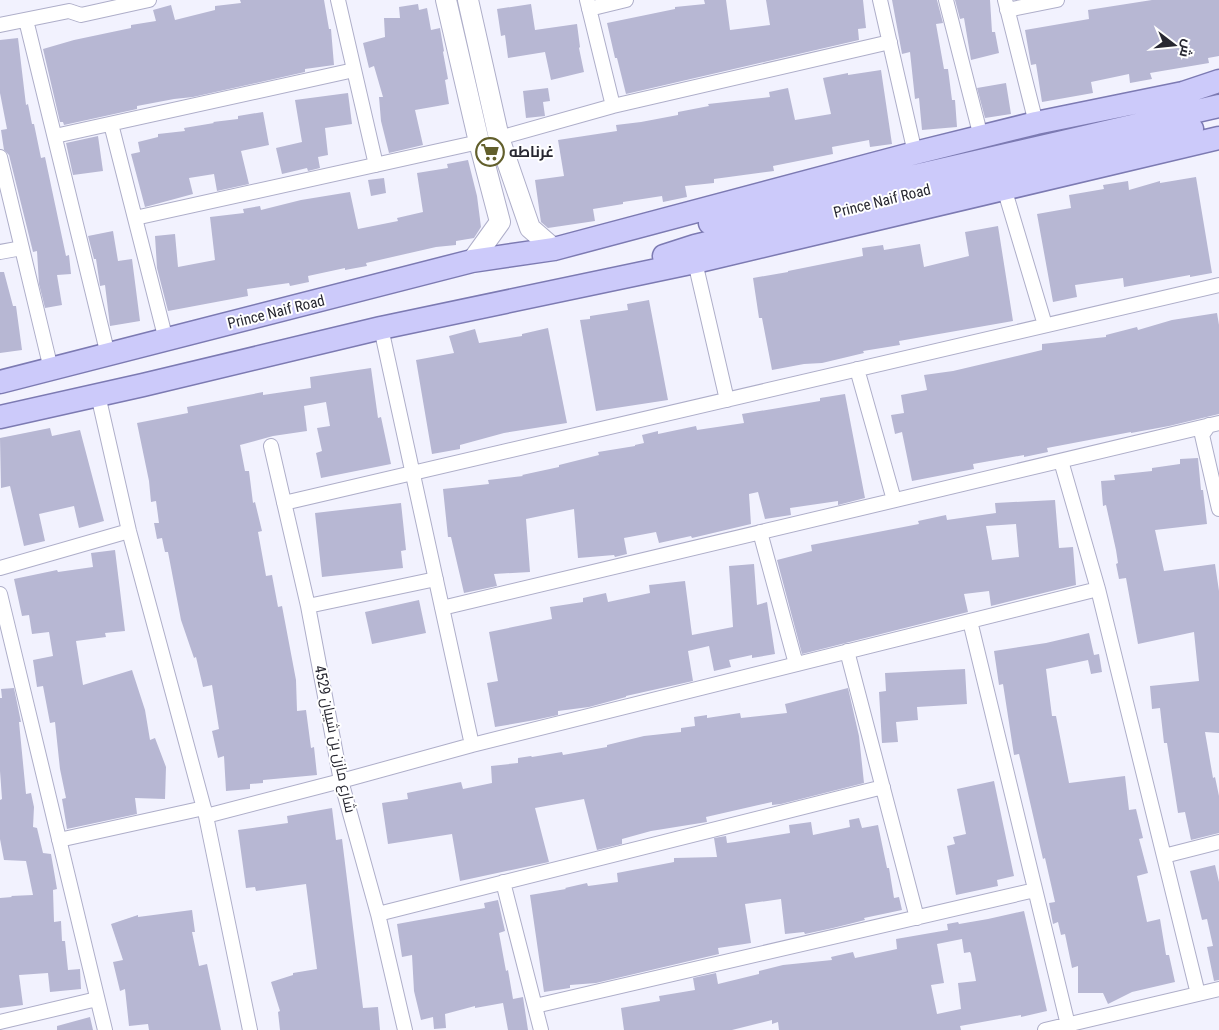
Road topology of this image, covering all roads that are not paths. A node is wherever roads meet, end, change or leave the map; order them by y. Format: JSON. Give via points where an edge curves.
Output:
{"nodes":[{"id":1,"x":78,"y":0,"type":"edge"},
{"id":2,"x":338,"y":0,"type":"edge"},
{"id":3,"x":446,"y":0,"type":"edge"},
{"id":4,"x":468,"y":0,"type":"edge"},
{"id":5,"x":626,"y":0,"type":"edge"},
{"id":6,"x":880,"y":0,"type":"edge"},
{"id":7,"x":946,"y":0,"type":"edge"},
{"id":8,"x":1057,"y":0,"type":"edge"},
{"id":9,"x":141,"y":1,"type":"edge"},
{"id":10,"x":588,"y":5,"type":"edge"},
{"id":11,"x":1006,"y":5,"type":"edge"},
{"id":12,"x":81,"y":14,"type":"junction"},
{"id":13,"x":26,"y":20,"type":"junction"},
{"id":14,"x":0,"y":25,"type":"edge"},
{"id":15,"x":890,"y":42,"type":"junction"},
{"id":16,"x":354,"y":70,"type":"junction"},
{"id":17,"x":1219,"y":81,"type":"edge"},
{"id":18,"x":613,"y":106,"type":"junction"},
{"id":19,"x":1219,"y":106,"type":"edge"},
{"id":20,"x":1036,"y":123,"type":"junction"},
{"id":21,"x":1219,"y":123,"type":"edge"},
{"id":22,"x":111,"y":124,"type":"junction"},
{"id":23,"x":55,"y":136,"type":"junction"},
{"id":24,"x":981,"y":137,"type":"junction"},
{"id":25,"x":498,"y":138,"type":"junction"},
{"id":26,"x":1219,"y":138,"type":"edge"},
{"id":27,"x":479,"y":142,"type":"junction"},
{"id":28,"x":916,"y":153,"type":"junction"},
{"id":29,"x":0,"y":157,"type":"edge"},
{"id":30,"x":376,"y":165,"type":"junction"},
{"id":31,"x":1002,"y":172,"type":"junction"},
{"id":32,"x":135,"y":218,"type":"junction"},
{"id":33,"x":22,"y":248,"type":"junction"},
{"id":34,"x":554,"y":249,"type":"junction"},
{"id":35,"x":0,"y":252,"type":"edge"},
{"id":36,"x":472,"y":262,"type":"junction"},
{"id":37,"x":695,"y":262,"type":"junction"},
{"id":38,"x":1219,"y":285,"type":"edge"},
{"id":39,"x":548,"y":293,"type":"junction"},
{"id":40,"x":1045,"y":325,"type":"junction"},
{"id":41,"x":381,"y":328,"type":"junction"},
{"id":42,"x":166,"y":340,"type":"junction"},
{"id":43,"x":108,"y":355,"type":"junction"},
{"id":44,"x":51,"y":369,"type":"junction"},
{"id":45,"x":857,"y":369,"type":"junction"},
{"id":46,"x":0,"y":382,"type":"edge"},
{"id":47,"x":98,"y":395,"type":"junction"},
{"id":48,"x":727,"y":400,"type":"junction"},
{"id":49,"x":0,"y":416,"type":"edge"},
{"id":50,"x":1214,"y":424,"type":"edge"},
{"id":51,"x":271,"y":446,"type":"dead end"},
{"id":52,"x":1061,"y":460,"type":"junction"},
{"id":53,"x":412,"y":473,"type":"junction"},
{"id":54,"x":894,"y":500,"type":"junction"},
{"id":55,"x":284,"y":503,"type":"junction"},
{"id":56,"x":1219,"y":508,"type":"edge"},
{"id":57,"x":129,"y":531,"type":"junction"},
{"id":58,"x":760,"y":532,"type":"junction"},
{"id":59,"x":0,"y":568,"type":"edge"},
{"id":60,"x":436,"y":579,"type":"junction"},
{"id":61,"x":1098,"y":589,"type":"junction"},
{"id":62,"x":0,"y":594,"type":"edge"},
{"id":63,"x":308,"y":606,"type":"junction"},
{"id":64,"x":442,"y":608,"type":"junction"},
{"id":65,"x":970,"y":621,"type":"junction"},
{"id":66,"x":847,"y":651,"type":"junction"},
{"id":67,"x":796,"y":664,"type":"junction"},
{"id":68,"x":472,"y":745,"type":"junction"},
{"id":69,"x":341,"y":781,"type":"junction"},
{"id":70,"x":883,"y":786,"type":"junction"},
{"id":71,"x":205,"y":812,"type":"junction"},
{"id":72,"x":59,"y":840,"type":"junction"},
{"id":73,"x":1219,"y":842,"type":"edge"},
{"id":74,"x":1164,"y":856,"type":"junction"},
{"id":75,"x":502,"y":882,"type":"junction"},
{"id":76,"x":1036,"y":890,"type":"junction"},
{"id":77,"x":378,"y":914,"type":"junction"},
{"id":78,"x":917,"y":918,"type":"junction"},
{"id":79,"x":1219,"y":989,"type":"edge"},
{"id":80,"x":1198,"y":994,"type":"junction"},
{"id":81,"x":97,"y":999,"type":"junction"},
{"id":82,"x":535,"y":1006,"type":"junction"},
{"id":83,"x":0,"y":1022,"type":"edge"},
{"id":84,"x":1068,"y":1025,"type":"junction"},
{"id":85,"x":104,"y":1030,"type":"edge"},
{"id":86,"x":250,"y":1030,"type":"edge"},
{"id":87,"x":405,"y":1030,"type":"edge"},
{"id":88,"x":541,"y":1030,"type":"edge"},
{"id":89,"x":1046,"y":1030,"type":"edge"}],
"edges":[{"from":1,"to":12,"type":"street"},
{"from":2,"to":16,"type":"street"},
{"from":3,"to":27,"type":"street"},
{"from":4,"to":25,"type":"street"},
{"from":5,"to":10,"type":"street"},
{"from":6,"to":15,"type":"street"},
{"from":7,"to":24,"type":"street"},
{"from":8,"to":11,"type":"street"},
{"from":9,"to":12,"type":"street"},
{"from":10,"to":18,"type":"street"},
{"from":11,"to":20,"type":"street"},
{"from":12,"to":13,"type":"street","via":[[69,11]]},
{"from":13,"to":14,"type":"street"},
{"from":13,"to":23,"type":"street"},
{"from":15,"to":18,"type":"street"},
{"from":15,"to":28,"type":"street"},
{"from":16,"to":22,"type":"street"},
{"from":16,"to":30,"type":"street"},
{"from":17,"to":20,"type":"main road","name":"Prince Naif Road","via":[[1183,93]]},
{"from":18,"to":25,"type":"street"},
{"from":19,"to":31,"type":"main road","name":"Prince Naif Road"},
{"from":20,"to":24,"type":"main road","name":"Prince Naif Road"},
{"from":21,"to":31,"type":"main road","name":"Prince Naif Road"},
{"from":22,"to":23,"type":"street"},
{"from":22,"to":32,"type":"street"},
{"from":23,"to":43,"type":"street"},
{"from":24,"to":28,"type":"main road","name":"Prince Naif Road"},
{"from":25,"to":34,"type":"street","via":[[530,228]]},
{"from":26,"to":31,"type":"main road","name":"Prince Naif Road","via":[[1127,161]]},
{"from":27,"to":30,"type":"street"},
{"from":27,"to":36,"type":"street","via":[[500,222]]},
{"from":28,"to":34,"type":"main road","name":"Prince Naif Road"},
{"from":29,"to":33,"type":"street"},
{"from":30,"to":32,"type":"street"},
{"from":31,"to":34,"type":"main road","name":"Prince Naif Road"},
{"from":31,"to":37,"type":"main road","name":"Prince Naif Road"},
{"from":31,"to":39,"type":"main road","name":"Prince Naif Road","via":[[694,246]]},
{"from":31,"to":40,"type":"street"},
{"from":32,"to":42,"type":"street"},
{"from":33,"to":35,"type":"street"},
{"from":33,"to":44,"type":"street"},
{"from":34,"to":36,"type":"main road","name":"Prince Naif Road"},
{"from":36,"to":42,"type":"main road","name":"Prince Naif Road"},
{"from":37,"to":39,"type":"main road","name":"Prince Naif Road"},
{"from":37,"to":48,"type":"street"},
{"from":38,"to":40,"type":"street"},
{"from":39,"to":41,"type":"main road","name":"Prince Naif Road"},
{"from":40,"to":45,"type":"street"},
{"from":41,"to":47,"type":"main road","name":"Prince Naif Road"},
{"from":41,"to":53,"type":"street"},
{"from":42,"to":43,"type":"main road","name":"Prince Naif Road"},
{"from":43,"to":44,"type":"main road","name":"Prince Naif Road"},
{"from":44,"to":46,"type":"main road","name":"Prince Naif Road"},
{"from":45,"to":48,"type":"street"},
{"from":45,"to":54,"type":"street"},
{"from":47,"to":49,"type":"main road","name":"Prince Naif Road"},
{"from":47,"to":57,"type":"street"},
{"from":48,"to":53,"type":"street"},
{"from":50,"to":52,"type":"street"},
{"from":50,"to":56,"type":"street","via":[[1202,434]]},
{"from":51,"to":55,"type":"street","name":"شارع مازن بن شيبان 4529"},
{"from":52,"to":54,"type":"street"},
{"from":52,"to":61,"type":"street"},
{"from":53,"to":55,"type":"street"},
{"from":53,"to":60,"type":"street"},
{"from":54,"to":58,"type":"street"},
{"from":55,"to":63,"type":"street","name":"شارع مازن بن شيبان 4529"},
{"from":57,"to":59,"type":"street"},
{"from":57,"to":71,"type":"street"},
{"from":58,"to":64,"type":"street"},
{"from":58,"to":67,"type":"street"},
{"from":60,"to":63,"type":"street"},
{"from":60,"to":64,"type":"street"},
{"from":61,"to":65,"type":"street"},
{"from":61,"to":74,"type":"street"},
{"from":62,"to":72,"type":"street"},
{"from":63,"to":69,"type":"street","name":"شارع مازن بن شيبان 4529"},
{"from":64,"to":68,"type":"street"},
{"from":65,"to":66,"type":"street"},
{"from":65,"to":76,"type":"street"},
{"from":66,"to":67,"type":"street"},
{"from":66,"to":70,"type":"street"},
{"from":67,"to":68,"type":"street"},
{"from":68,"to":69,"type":"street"},
{"from":69,"to":71,"type":"street"},
{"from":69,"to":77,"type":"street","name":"شارع مازن بن شيبان 4529"},
{"from":70,"to":75,"type":"street"},
{"from":70,"to":78,"type":"street"},
{"from":71,"to":72,"type":"street"},
{"from":71,"to":86,"type":"street"},
{"from":72,"to":81,"type":"street"},
{"from":73,"to":74,"type":"street"},
{"from":74,"to":80,"type":"street"},
{"from":75,"to":77,"type":"street"},
{"from":75,"to":82,"type":"street"},
{"from":76,"to":78,"type":"street"},
{"from":76,"to":84,"type":"street"},
{"from":77,"to":87,"type":"street","name":"شارع مازن بن شيبان 4529"},
{"from":78,"to":82,"type":"street"},
{"from":79,"to":80,"type":"street"},
{"from":80,"to":84,"type":"street"},
{"from":81,"to":83,"type":"street"},
{"from":81,"to":85,"type":"street"},
{"from":82,"to":88,"type":"street"},
{"from":84,"to":89,"type":"street"}]}
